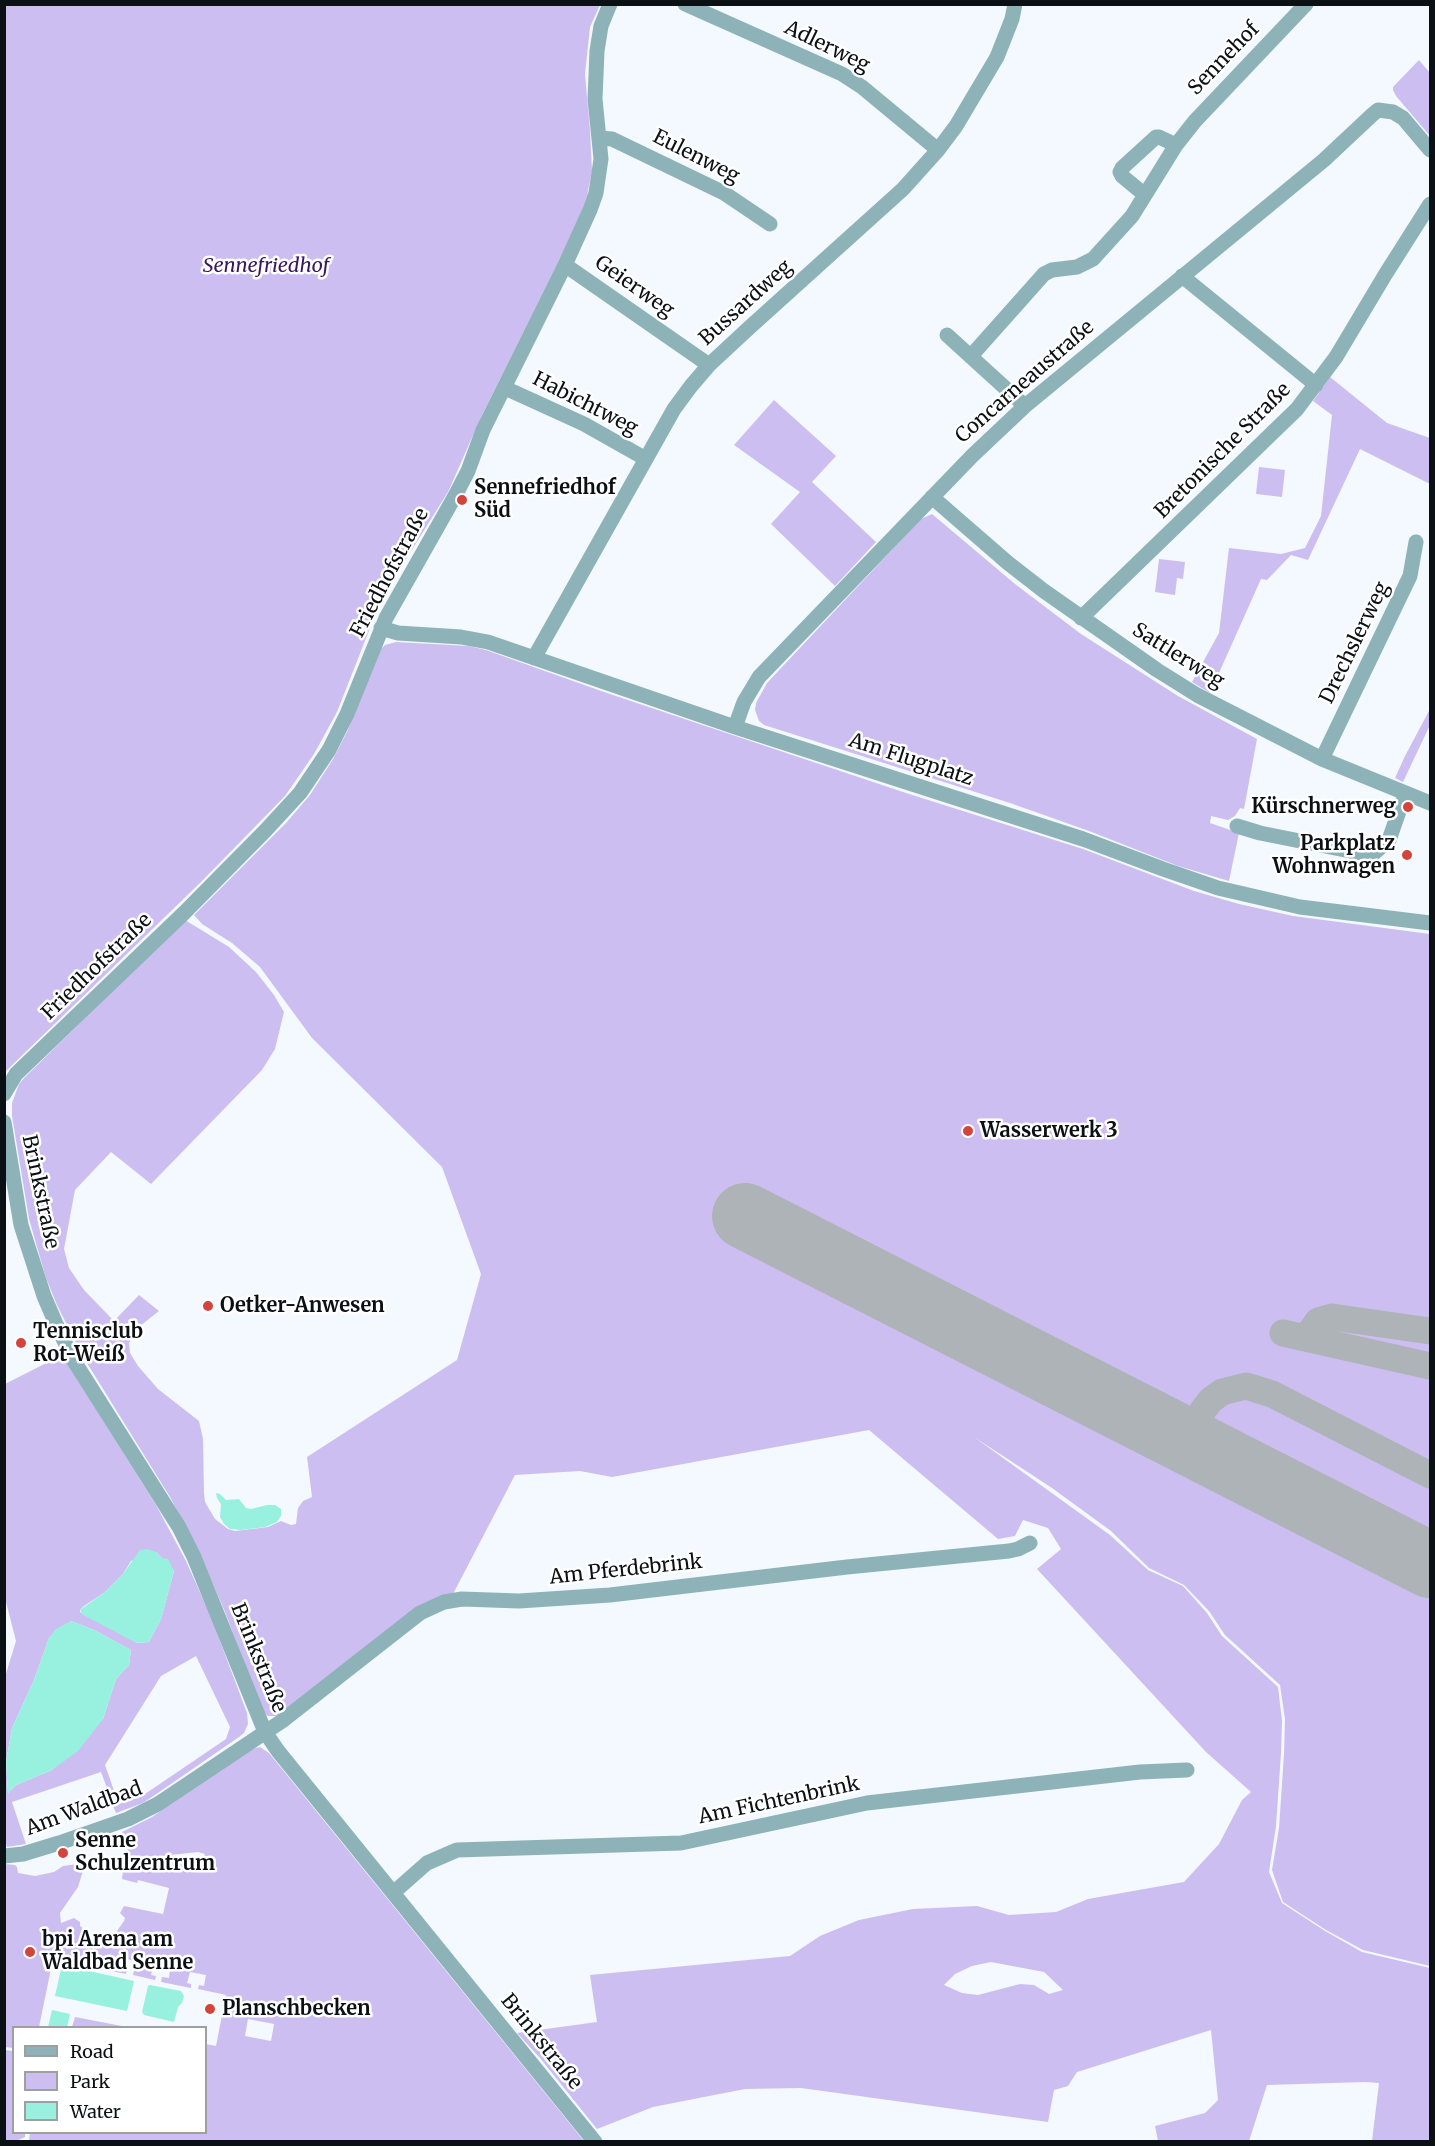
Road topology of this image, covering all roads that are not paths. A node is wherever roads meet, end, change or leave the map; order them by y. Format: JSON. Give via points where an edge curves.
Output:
{"nodes":[{"id":1,"x":610,"y":4,"type":"edge"},
{"id":2,"x":685,"y":4,"type":"edge"},
{"id":3,"x":1015,"y":4,"type":"edge"},
{"id":4,"x":1306,"y":4,"type":"edge"},
{"id":5,"x":599,"y":138,"type":"junction"},
{"id":6,"x":1176,"y":145,"type":"junction"},
{"id":7,"x":938,"y":150,"type":"junction"},
{"id":8,"x":1431,"y":150,"type":"edge"},
{"id":9,"x":1145,"y":195,"type":"junction"},
{"id":10,"x":1431,"y":204,"type":"edge"},
{"id":11,"x":770,"y":224,"type":"dead end"},
{"id":12,"x":565,"y":265,"type":"junction"},
{"id":13,"x":1182,"y":276,"type":"junction"},
{"id":14,"x":947,"y":335,"type":"dead end"},
{"id":15,"x":971,"y":356,"type":"junction"},
{"id":16,"x":709,"y":365,"type":"junction"},
{"id":17,"x":1316,"y":385,"type":"junction"},
{"id":18,"x":505,"y":388,"type":"junction"},
{"id":19,"x":1025,"y":406,"type":"junction"},
{"id":20,"x":646,"y":459,"type":"junction"},
{"id":21,"x":932,"y":497,"type":"junction"},
{"id":22,"x":1416,"y":542,"type":"dead end"},
{"id":23,"x":1081,"y":618,"type":"junction"},
{"id":24,"x":381,"y":628,"type":"junction"},
{"id":25,"x":534,"y":658,"type":"junction"},
{"id":26,"x":735,"y":726,"type":"junction"},
{"id":27,"x":1322,"y":759,"type":"junction"},
{"id":28,"x":1405,"y":794,"type":"junction"},
{"id":29,"x":1431,"y":803,"type":"edge"},
{"id":30,"x":1237,"y":826,"type":"dead end"},
{"id":31,"x":1431,"y":923,"type":"edge"},
{"id":32,"x":4,"y":1095,"type":"edge"},
{"id":33,"x":4,"y":1122,"type":"edge"},
{"id":34,"x":1030,"y":1543,"type":"dead end"},
{"id":35,"x":265,"y":1732,"type":"junction"},
{"id":36,"x":1186,"y":1770,"type":"dead end"},
{"id":37,"x":4,"y":1856,"type":"edge"},
{"id":38,"x":393,"y":1893,"type":"junction"},
{"id":39,"x":595,"y":2142,"type":"edge"}],
"edges":[{"from":1,"to":5,"type":"street","name":"Friedhofstraße","via":[[596,62]]},
{"from":2,"to":7,"type":"street","name":"Adlerweg","via":[[842,74]]},
{"from":3,"to":7,"type":"street","name":"Bussardweg","via":[[997,57]]},
{"from":4,"to":6,"type":"street","name":"Sennehof"},
{"from":5,"to":11,"type":"street","name":"Eulenweg","via":[[612,139],[724,193]]},
{"from":5,"to":12,"type":"street","name":"Friedhofstraße","via":[[601,159],[596,193]]},
{"from":6,"to":9,"type":"street","name":"Sennehof"},
{"from":6,"to":9,"type":"street","via":[[1156,137],[1122,168],[1122,176]]},
{"from":7,"to":16,"type":"street","name":"Bussardweg","via":[[903,189]]},
{"from":8,"to":13,"type":"street","name":"Concarneaustraße","via":[[1403,118],[1378,110],[1324,160]]},
{"from":9,"to":15,"type":"street","name":"Sennehof","via":[[1126,224],[1093,259],[1044,274]]},
{"from":10,"to":17,"type":"street","name":"Bretonische Straße"},
{"from":12,"to":16,"type":"street","name":"Geierweg"},
{"from":12,"to":18,"type":"street","name":"Friedhofstraße"},
{"from":13,"to":17,"type":"street"},
{"from":13,"to":19,"type":"street","name":"Concarneaustraße"},
{"from":14,"to":15,"type":"street"},
{"from":15,"to":19,"type":"street"},
{"from":16,"to":20,"type":"street","name":"Bussardweg","via":[[674,409]]},
{"from":17,"to":23,"type":"street","name":"Bretonische Straße","via":[[1292,415]]},
{"from":18,"to":20,"type":"street","name":"Habichtweg","via":[[584,424]]},
{"from":18,"to":24,"type":"street","name":"Friedhofstraße","via":[[483,429],[468,471]]},
{"from":19,"to":21,"type":"street","name":"Concarneaustraße"},
{"from":20,"to":25,"type":"street","name":"Bussardweg"},
{"from":21,"to":23,"type":"street","name":"Sattlerweg","via":[[1008,563]]},
{"from":21,"to":26,"type":"street","name":"Concarneaustraße","via":[[759,677]]},
{"from":22,"to":27,"type":"street","name":"Drechslerweg","via":[[1410,576]]},
{"from":23,"to":27,"type":"street","name":"Sattlerweg","via":[[1197,695]]},
{"from":24,"to":25,"type":"street","name":"Am Flugplatz","via":[[398,633],[474,638]]},
{"from":24,"to":32,"type":"street","name":"Friedhofstraße","via":[[347,714],[300,793],[184,913],[16,1074]]},
{"from":25,"to":26,"type":"street","name":"Am Flugplatz"},
{"from":26,"to":31,"type":"street","name":"Am Flugplatz","via":[[1044,826],[1218,888],[1300,907]]},
{"from":27,"to":28,"type":"street","name":"Sattlerweg"},
{"from":28,"to":29,"type":"street","name":"Sattlerweg"},
{"from":28,"to":30,"type":"street","via":[[1389,840],[1374,853],[1348,851]]},
{"from":33,"to":35,"type":"street","name":"Brinkstraße","via":[[21,1225],[44,1296],[74,1360],[179,1527]]},
{"from":34,"to":35,"type":"street","name":"Am Pferdebrink","via":[[1009,1551],[610,1595],[444,1602],[420,1613]]},
{"from":35,"to":37,"type":"street","name":"Am Waldbad","via":[[141,1813],[41,1849]]},
{"from":35,"to":38,"type":"street","name":"Brinkstraße"},
{"from":36,"to":38,"type":"street","name":"Am Fichtenbrink","via":[[867,1803],[681,1843],[457,1850],[427,1863]]},
{"from":38,"to":39,"type":"street","name":"Brinkstraße"}]}
